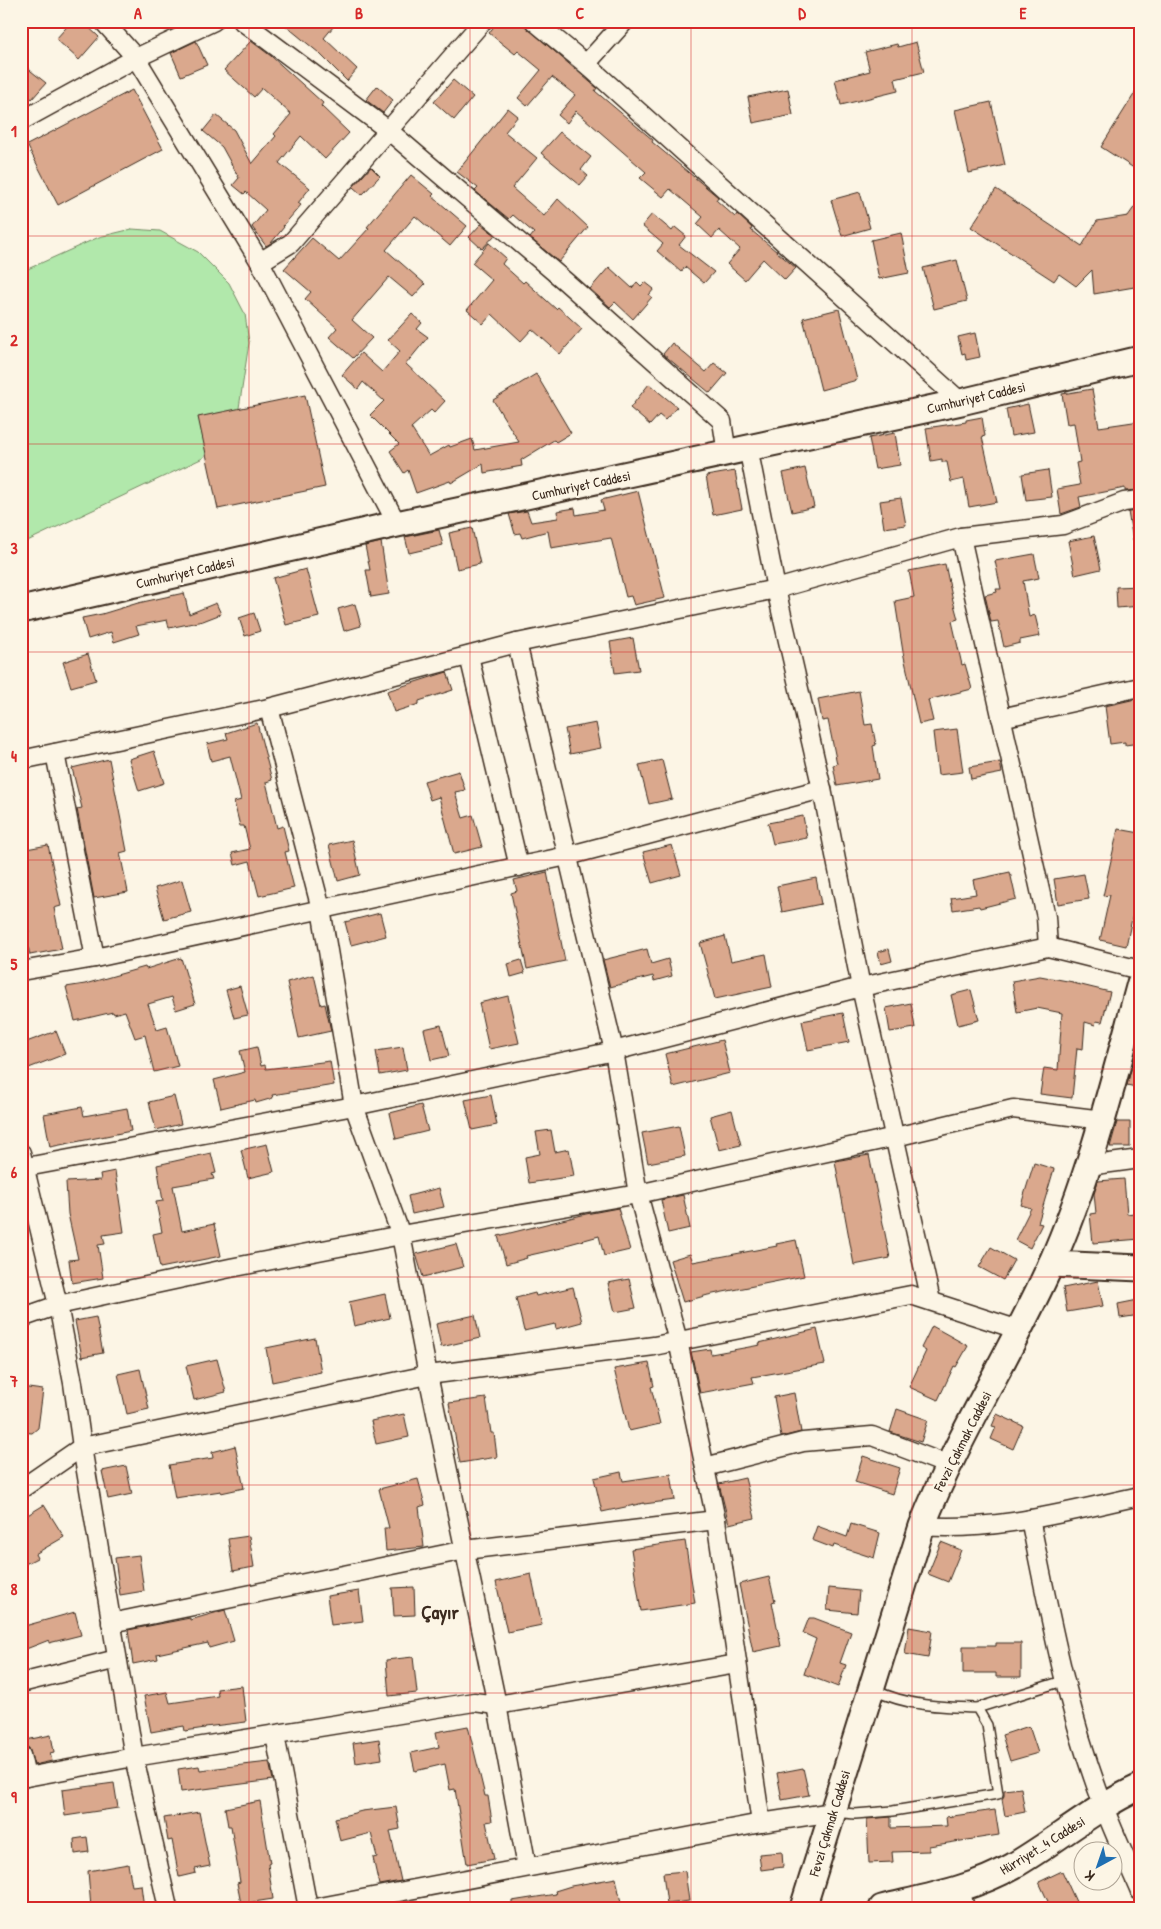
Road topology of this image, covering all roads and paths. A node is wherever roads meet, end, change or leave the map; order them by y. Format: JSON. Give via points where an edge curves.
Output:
{"nodes":[{"id":1,"x":103,"y":21,"type":"edge"},
{"id":2,"x":214,"y":21,"type":"edge"},
{"id":3,"x":242,"y":21,"type":"edge"},
{"id":4,"x":483,"y":21,"type":"edge"},
{"id":5,"x":534,"y":21,"type":"edge"},
{"id":6,"x":625,"y":21,"type":"edge"},
{"id":7,"x":136,"y":58,"type":"junction"},
{"id":8,"x":586,"y":64,"type":"junction"},
{"id":9,"x":21,"y":121,"type":"edge"},
{"id":10,"x":388,"y":130,"type":"junction"},
{"id":11,"x":260,"y":262,"type":"junction"},
{"id":12,"x":1140,"y":359,"type":"edge"},
{"id":13,"x":961,"y":402,"type":"junction"},
{"id":14,"x":737,"y":450,"type":"junction"},
{"id":15,"x":1140,"y":500,"type":"edge"},
{"id":16,"x":397,"y":524,"type":"junction"},
{"id":17,"x":961,"y":537,"type":"junction"},
{"id":18,"x":776,"y":589,"type":"junction"},
{"id":19,"x":21,"y":610,"type":"edge"},
{"id":20,"x":517,"y":643,"type":"junction"},
{"id":21,"x":469,"y":656,"type":"junction"},
{"id":22,"x":1140,"y":687,"type":"edge"},
{"id":23,"x":269,"y":708,"type":"junction"},
{"id":24,"x":1001,"y":718,"type":"junction"},
{"id":25,"x":55,"y":753,"type":"junction"},
{"id":26,"x":21,"y":760,"type":"edge"},
{"id":27,"x":822,"y":789,"type":"junction"},
{"id":28,"x":567,"y":856,"type":"junction"},
{"id":29,"x":518,"y":867,"type":"junction"},
{"id":30,"x":321,"y":909,"type":"junction"},
{"id":31,"x":1048,"y":947,"type":"junction"},
{"id":32,"x":96,"y":958,"type":"junction"},
{"id":33,"x":1140,"y":970,"type":"edge"},
{"id":34,"x":21,"y":971,"type":"edge"},
{"id":35,"x":1140,"y":983,"type":"edge"},
{"id":36,"x":861,"y":987,"type":"junction"},
{"id":37,"x":614,"y":1051,"type":"junction"},
{"id":38,"x":354,"y":1106,"type":"junction"},
{"id":39,"x":1103,"y":1120,"type":"junction"},
{"id":40,"x":895,"y":1137,"type":"junction"},
{"id":41,"x":1140,"y":1159,"type":"edge"},
{"id":42,"x":23,"y":1163,"type":"edge"},
{"id":43,"x":1088,"y":1166,"type":"junction"},
{"id":44,"x":638,"y":1194,"type":"junction"},
{"id":45,"x":401,"y":1235,"type":"junction"},
{"id":46,"x":1051,"y":1264,"type":"junction"},
{"id":47,"x":1140,"y":1268,"type":"edge"},
{"id":48,"x":931,"y":1301,"type":"junction"},
{"id":49,"x":58,"y":1305,"type":"junction"},
{"id":50,"x":21,"y":1318,"type":"edge"},
{"id":51,"x":1018,"y":1330,"type":"junction"},
{"id":52,"x":678,"y":1341,"type":"junction"},
{"id":53,"x":428,"y":1375,"type":"junction"},
{"id":54,"x":82,"y":1447,"type":"junction"},
{"id":55,"x":948,"y":1465,"type":"junction"},
{"id":56,"x":705,"y":1467,"type":"junction"},
{"id":57,"x":21,"y":1489,"type":"edge"},
{"id":58,"x":1140,"y":1496,"type":"edge"},
{"id":59,"x":1030,"y":1519,"type":"junction"},
{"id":60,"x":716,"y":1520,"type":"junction"},
{"id":61,"x":922,"y":1526,"type":"junction"},
{"id":62,"x":465,"y":1550,"type":"junction"},
{"id":63,"x":110,"y":1623,"type":"junction"},
{"id":64,"x":117,"y":1659,"type":"junction"},
{"id":65,"x":737,"y":1664,"type":"junction"},
{"id":66,"x":1066,"y":1680,"type":"junction"},
{"id":67,"x":21,"y":1683,"type":"edge"},
{"id":68,"x":870,"y":1688,"type":"junction"},
{"id":69,"x":498,"y":1705,"type":"junction"},
{"id":70,"x":977,"y":1708,"type":"junction"},
{"id":71,"x":275,"y":1735,"type":"junction"},
{"id":72,"x":21,"y":1755,"type":"edge"},
{"id":73,"x":134,"y":1757,"type":"junction"},
{"id":74,"x":24,"y":1778,"type":"edge"},
{"id":75,"x":1140,"y":1787,"type":"edge"},
{"id":76,"x":1104,"y":1806,"type":"junction"},
{"id":77,"x":833,"y":1812,"type":"junction"},
{"id":78,"x":761,"y":1823,"type":"junction"},
{"id":79,"x":527,"y":1867,"type":"junction"},
{"id":80,"x":1140,"y":1892,"type":"edge"},
{"id":81,"x":962,"y":1899,"type":"edge"},
{"id":82,"x":380,"y":1902,"type":"edge"},
{"id":83,"x":168,"y":1908,"type":"edge"},
{"id":84,"x":308,"y":1908,"type":"edge"},
{"id":85,"x":315,"y":1908,"type":"edge"},
{"id":86,"x":803,"y":1908,"type":"edge"},
{"id":87,"x":882,"y":1908,"type":"edge"}],
"edges":[{"from":1,"to":7,"type":"street"},
{"from":2,"to":7,"type":"street"},
{"from":3,"to":10,"type":"street"},
{"from":4,"to":10,"type":"street"},
{"from":5,"to":8,"type":"street"},
{"from":6,"to":8,"type":"street"},
{"from":7,"to":9,"type":"street"},
{"from":7,"to":11,"type":"street"},
{"from":8,"to":13,"type":"street"},
{"from":10,"to":11,"type":"street","via":[[291,243]]},
{"from":10,"to":14,"type":"street","via":[[722,421]]},
{"from":11,"to":16,"type":"street"},
{"from":12,"to":13,"type":"main road","name":"Cumhuriyet Caddesi"},
{"from":13,"to":14,"type":"main road","name":"Cumhuriyet Caddesi"},
{"from":14,"to":16,"type":"main road","name":"Cumhuriyet Caddesi"},
{"from":14,"to":18,"type":"street"},
{"from":15,"to":17,"type":"street","via":[[1124,502],[1064,524]]},
{"from":16,"to":19,"type":"main road","name":"Cumhuriyet Caddesi"},
{"from":17,"to":18,"type":"street"},
{"from":17,"to":24,"type":"street"},
{"from":18,"to":20,"type":"street"},
{"from":18,"to":27,"type":"street"},
{"from":20,"to":21,"type":"street"},
{"from":20,"to":28,"type":"street"},
{"from":21,"to":23,"type":"street"},
{"from":21,"to":29,"type":"street"},
{"from":22,"to":24,"type":"street"},
{"from":23,"to":25,"type":"street"},
{"from":23,"to":30,"type":"street"},
{"from":24,"to":31,"type":"street","via":[[1046,917]]},
{"from":25,"to":26,"type":"street"},
{"from":25,"to":32,"type":"street"},
{"from":27,"to":28,"type":"street"},
{"from":27,"to":36,"type":"street"},
{"from":28,"to":29,"type":"street"},
{"from":28,"to":37,"type":"street"},
{"from":29,"to":30,"type":"street"},
{"from":30,"to":32,"type":"street"},
{"from":30,"to":38,"type":"street"},
{"from":31,"to":33,"type":"street"},
{"from":31,"to":36,"type":"street"},
{"from":32,"to":34,"type":"street"},
{"from":35,"to":39,"type":"main road","name":"Fevzi Çakmak Caddesi"},
{"from":36,"to":37,"type":"street"},
{"from":36,"to":40,"type":"street"},
{"from":37,"to":38,"type":"street"},
{"from":37,"to":44,"type":"street"},
{"from":38,"to":42,"type":"street"},
{"from":38,"to":45,"type":"street"},
{"from":39,"to":40,"type":"street","via":[[1013,1109]]},
{"from":39,"to":43,"type":"main road","name":"Fevzi Çakmak Caddesi"},
{"from":40,"to":44,"type":"street"},
{"from":40,"to":48,"type":"street"},
{"from":41,"to":43,"type":"street"},
{"from":42,"to":49,"type":"street"},
{"from":43,"to":46,"type":"main road","name":"Fevzi Çakmak Caddesi"},
{"from":44,"to":45,"type":"street"},
{"from":44,"to":52,"type":"street"},
{"from":45,"to":49,"type":"street"},
{"from":45,"to":53,"type":"street"},
{"from":46,"to":47,"type":"main road"},
{"from":46,"to":51,"type":"main road","name":"Fevzi Çakmak Caddesi"},
{"from":48,"to":51,"type":"street"},
{"from":48,"to":52,"type":"street","via":[[911,1295]]},
{"from":49,"to":50,"type":"street"},
{"from":49,"to":54,"type":"street"},
{"from":51,"to":55,"type":"main road","name":"Fevzi Çakmak Caddesi"},
{"from":52,"to":53,"type":"street"},
{"from":52,"to":56,"type":"street"},
{"from":53,"to":54,"type":"street"},
{"from":53,"to":62,"type":"street"},
{"from":54,"to":57,"type":"street"},
{"from":54,"to":63,"type":"street"},
{"from":55,"to":56,"type":"street","via":[[872,1436],[803,1442]]},
{"from":55,"to":61,"type":"main road","name":"Fevzi Çakmak Caddesi"},
{"from":56,"to":60,"type":"street"},
{"from":58,"to":59,"type":"street"},
{"from":59,"to":61,"type":"street","via":[[949,1528]]},
{"from":59,"to":66,"type":"street"},
{"from":60,"to":62,"type":"street"},
{"from":60,"to":65,"type":"street"},
{"from":61,"to":68,"type":"main road","name":"Fevzi Çakmak Caddesi"},
{"from":62,"to":63,"type":"street"},
{"from":62,"to":69,"type":"street"},
{"from":63,"to":64,"type":"street"},
{"from":64,"to":67,"type":"street"},
{"from":64,"to":73,"type":"street"},
{"from":65,"to":69,"type":"street"},
{"from":65,"to":78,"type":"street"},
{"from":66,"to":70,"type":"lane"},
{"from":66,"to":76,"type":"street"},
{"from":68,"to":70,"type":"lane","via":[[909,1703]]},
{"from":68,"to":77,"type":"main road","name":"Fevzi Çakmak Caddesi"},
{"from":69,"to":71,"type":"street","via":[[474,1702]]},
{"from":69,"to":79,"type":"street"},
{"from":70,"to":77,"type":"lane","via":[[987,1725],[998,1794],[893,1811]]},
{"from":71,"to":73,"type":"street"},
{"from":71,"to":84,"type":"street"},
{"from":72,"to":74,"type":"street"},
{"from":73,"to":74,"type":"street"},
{"from":73,"to":83,"type":"street"},
{"from":75,"to":76,"type":"main road","name":"Hürriyet_4 Caddesi"},
{"from":76,"to":80,"type":"street"},
{"from":76,"to":81,"type":"main road","name":"Hürriyet_4 Caddesi","via":[[1013,1866],[988,1878]]},
{"from":77,"to":78,"type":"street"},
{"from":77,"to":86,"type":"main road","name":"Fevzi Çakmak Caddesi"},
{"from":78,"to":79,"type":"street"},
{"from":79,"to":82,"type":"street"},
{"from":81,"to":87,"type":"main road","name":"Hürriyet_4 Caddesi"},
{"from":82,"to":85,"type":"street"}]}
